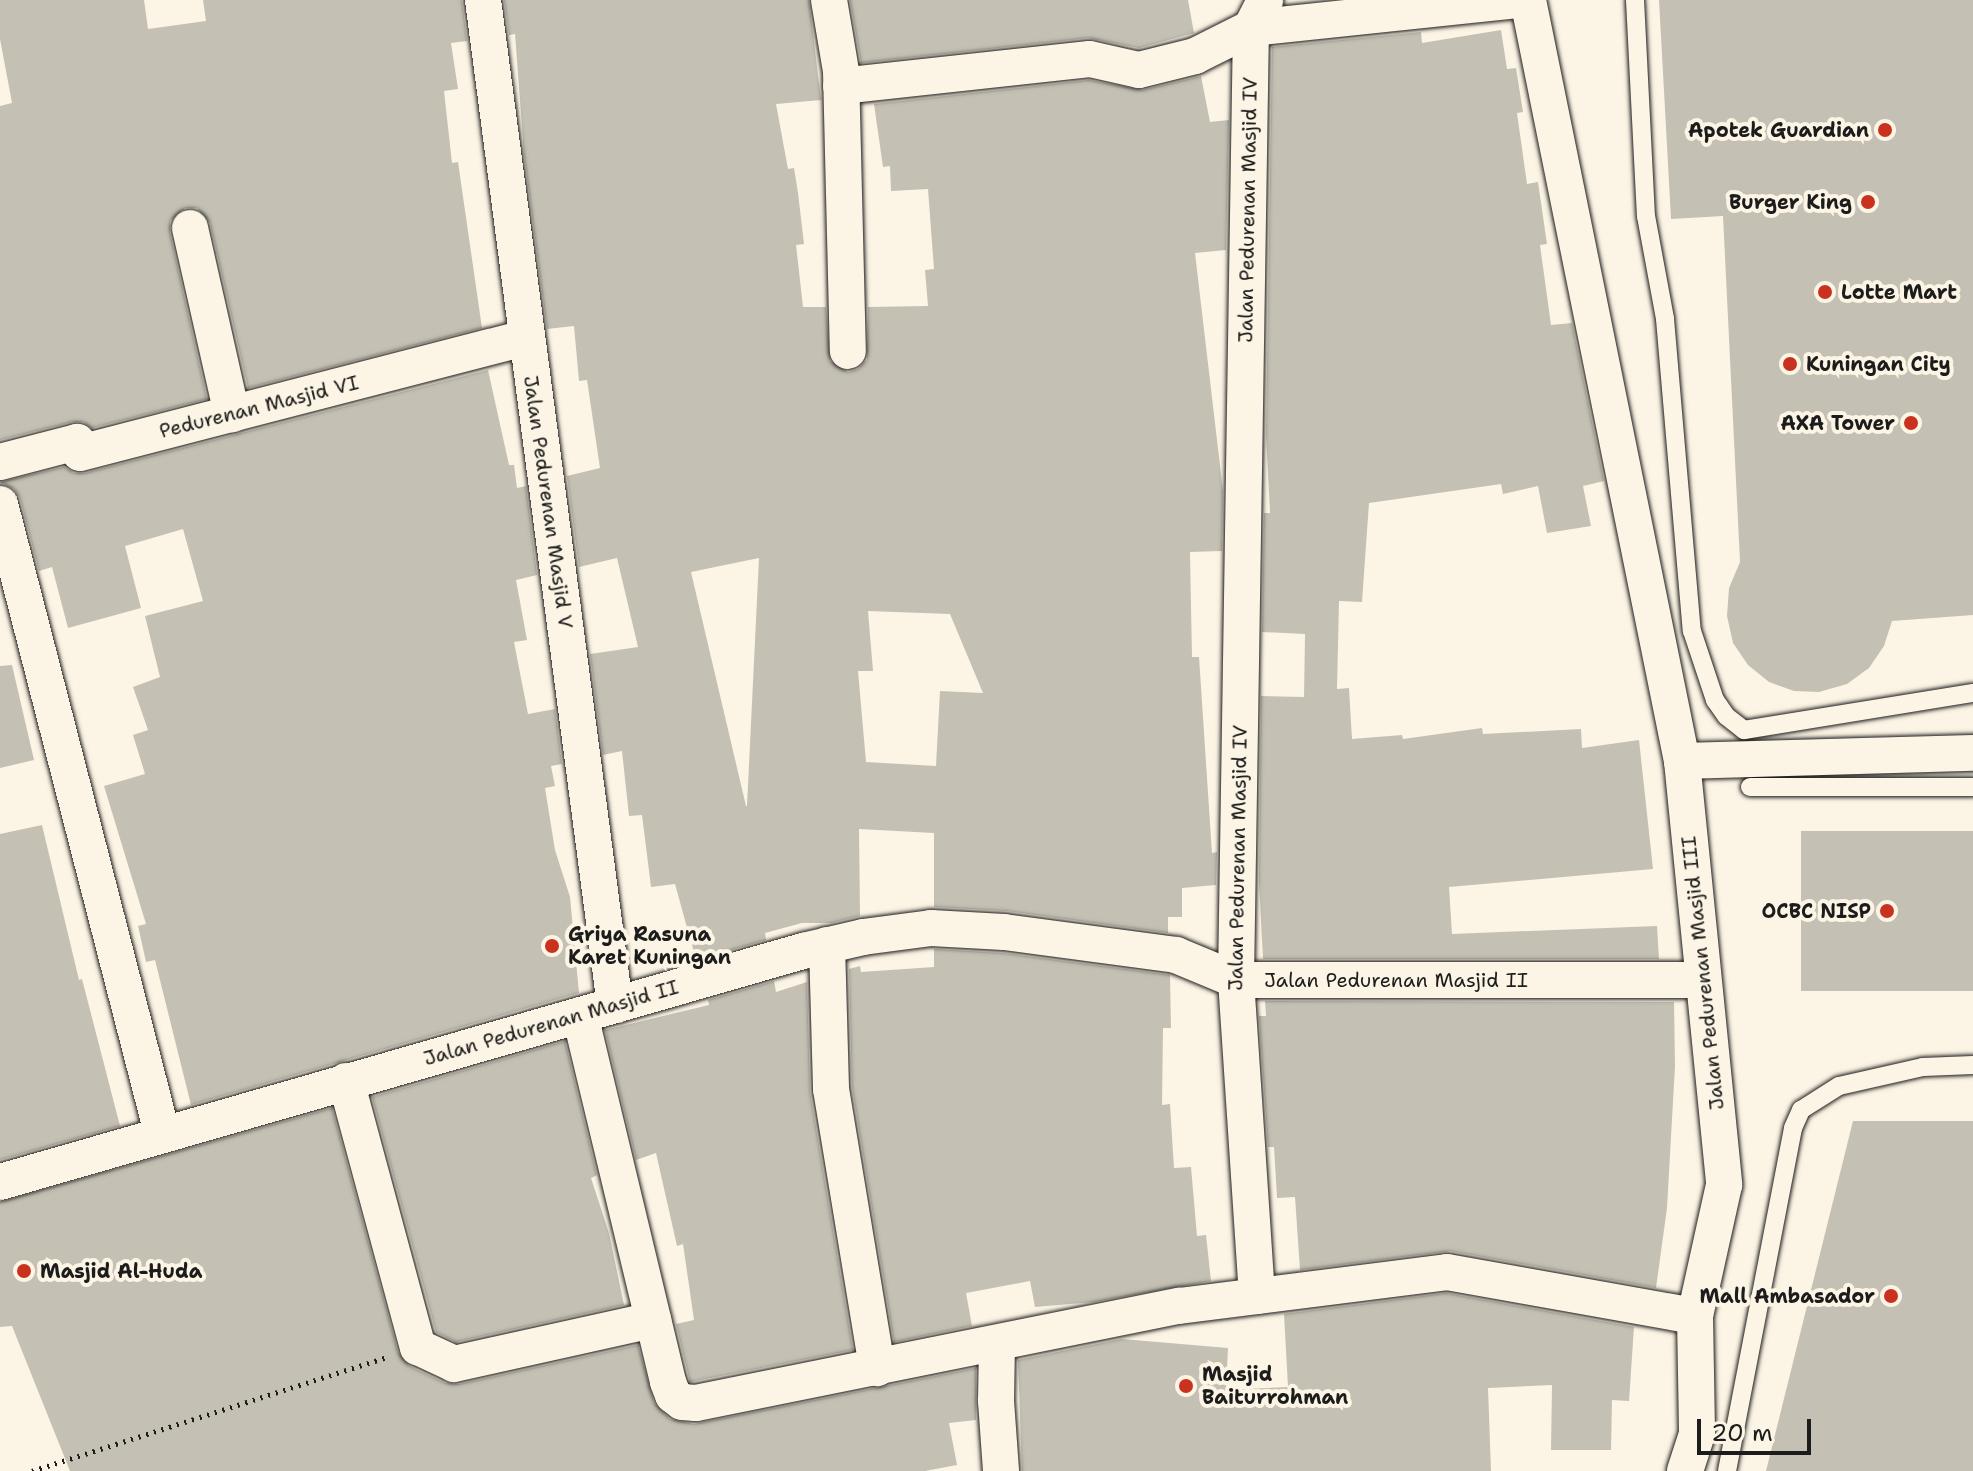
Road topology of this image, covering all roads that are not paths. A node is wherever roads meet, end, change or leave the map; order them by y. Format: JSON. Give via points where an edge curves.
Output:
{"nodes":[{"id":1,"x":483,"y":0,"type":"edge"},
{"id":2,"x":829,"y":0,"type":"edge"},
{"id":3,"x":1518,"y":0,"type":"edge"},
{"id":4,"x":1528,"y":0,"type":"edge"},
{"id":5,"x":1635,"y":0,"type":"edge"},
{"id":6,"x":1258,"y":14,"type":"edge"},
{"id":7,"x":841,"y":86,"type":"junction"},
{"id":8,"x":190,"y":228,"type":"dead end"},
{"id":9,"x":526,"y":338,"type":"junction"},
{"id":10,"x":848,"y":351,"type":"dead end"},
{"id":11,"x":232,"y":414,"type":"junction"},
{"id":12,"x":0,"y":462,"type":"edge"},
{"id":13,"x":0,"y":504,"type":"edge"},
{"id":14,"x":1973,"y":693,"type":"edge"},
{"id":15,"x":1973,"y":753,"type":"edge"},
{"id":16,"x":1682,"y":761,"type":"junction"},
{"id":17,"x":1750,"y":787,"type":"dead end"},
{"id":18,"x":1973,"y":787,"type":"edge"},
{"id":19,"x":827,"y":945,"type":"junction"},
{"id":20,"x":1236,"y":980,"type":"junction"},
{"id":21,"x":1703,"y":980,"type":"junction"},
{"id":22,"x":615,"y":1005,"type":"junction"},
{"id":23,"x":580,"y":1015,"type":"junction"},
{"id":24,"x":1973,"y":1065,"type":"edge"},
{"id":25,"x":346,"y":1081,"type":"junction"},
{"id":26,"x":162,"y":1133,"type":"junction"},
{"id":27,"x":0,"y":1182,"type":"edge"},
{"id":28,"x":1257,"y":1296,"type":"junction"},
{"id":29,"x":1695,"y":1316,"type":"junction"},
{"id":30,"x":653,"y":1320,"type":"junction"},
{"id":31,"x":997,"y":1344,"type":"junction"},
{"id":32,"x":877,"y":1368,"type":"junction"},
{"id":33,"x":1001,"y":1471,"type":"edge"},
{"id":34,"x":1685,"y":1471,"type":"edge"},
{"id":35,"x":1727,"y":1471,"type":"edge"}],
"edges":[{"from":1,"to":9,"type":"street","name":"Jalan Pedurenan Masjid V"},
{"from":2,"to":7,"type":"street"},
{"from":3,"to":6,"type":"street"},
{"from":4,"to":16,"type":"street","name":"Jalan Pedurenan Masjid III"},
{"from":5,"to":14,"type":"lane","via":[[1646,216],[1665,319],[1692,631],[1715,700],[1744,730]]},
{"from":6,"to":7,"type":"street","via":[[1195,56],[1139,70],[1090,59]]},
{"from":6,"to":20,"type":"street","name":"Jalan Pedurenan Masjid IV"},
{"from":7,"to":10,"type":"street"},
{"from":8,"to":11,"type":"street"},
{"from":9,"to":11,"type":"street","name":"Pedurenan Masjid VI"},
{"from":9,"to":22,"type":"street","name":"Jalan Pedurenan Masjid V"},
{"from":11,"to":12,"type":"street","name":"Pedurenan Masjid VI","via":[[80,453],[77,442]]},
{"from":13,"to":26,"type":"street"},
{"from":15,"to":16,"type":"street"},
{"from":16,"to":21,"type":"street","name":"Jalan Pedurenan Masjid III"},
{"from":17,"to":18,"type":"lane"},
{"from":19,"to":20,"type":"street","name":"Jalan Pedurenan Masjid II","via":[[931,928],[1004,932],[1176,955]]},
{"from":19,"to":22,"type":"street","name":"Jalan Pedurenan Masjid II"},
{"from":19,"to":32,"type":"street","via":[[831,1089]]},
{"from":20,"to":21,"type":"street","name":"Jalan Pedurenan Masjid II"},
{"from":20,"to":28,"type":"street","name":"Jalan Pedurenan Masjid IV"},
{"from":21,"to":29,"type":"street","name":"Jalan Pedurenan Masjid III","via":[[1724,1185]]},
{"from":22,"to":23,"type":"street","name":"Jalan Pedurenan Masjid II"},
{"from":23,"to":25,"type":"street","name":"Jalan Pedurenan Masjid II"},
{"from":23,"to":30,"type":"street"},
{"from":24,"to":35,"type":"lane","via":[[1923,1067],[1839,1086],[1801,1110],[1793,1128]]},
{"from":25,"to":26,"type":"street","name":"Jalan Pedurenan Masjid II"},
{"from":25,"to":30,"type":"street","via":[[418,1347],[454,1364]]},
{"from":26,"to":27,"type":"street","name":"Jalan Pedurenan Masjid II"},
{"from":28,"to":29,"type":"street","via":[[1447,1272]]},
{"from":28,"to":31,"type":"street","via":[[1179,1306]]},
{"from":29,"to":34,"type":"street","name":"Jalan Pedurenan Masjid III","via":[[1697,1434]]},
{"from":30,"to":32,"type":"street","via":[[668,1382],[682,1402]]},
{"from":31,"to":32,"type":"street"},
{"from":31,"to":33,"type":"street"}]}
